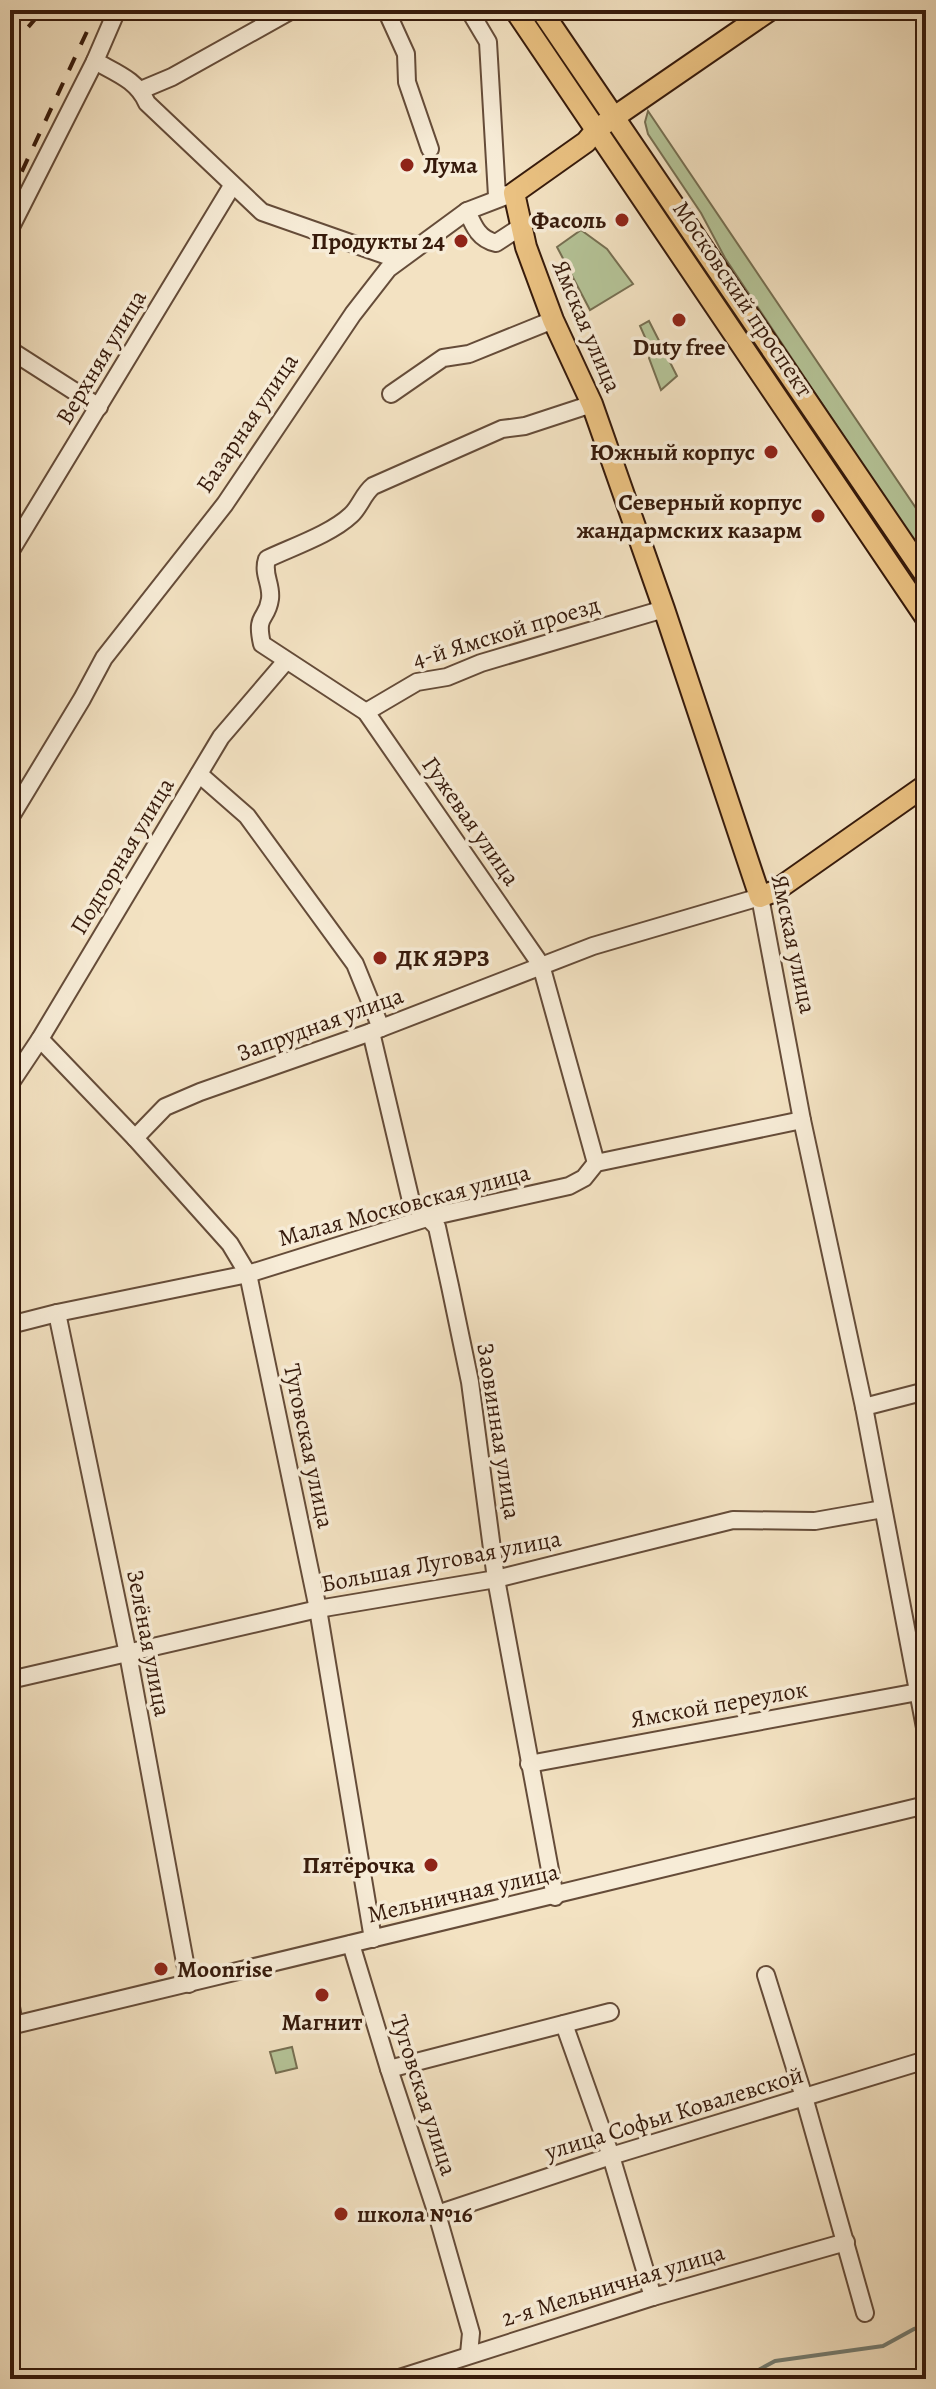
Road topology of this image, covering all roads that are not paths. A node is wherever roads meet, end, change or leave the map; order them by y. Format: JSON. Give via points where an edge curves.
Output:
{"nodes":[{"id":1,"x":117,"y":10,"type":"edge"},
{"id":2,"x":292,"y":10,"type":"edge"},
{"id":3,"x":386,"y":10,"type":"edge"},
{"id":4,"x":469,"y":10,"type":"edge"},
{"id":5,"x":515,"y":10,"type":"edge"},
{"id":6,"x":541,"y":10,"type":"edge"},
{"id":7,"x":770,"y":10,"type":"edge"},
{"id":8,"x":95,"y":61,"type":"junction"},
{"id":9,"x":141,"y":90,"type":"junction"},
{"id":10,"x":606,"y":123,"type":"junction"},
{"id":11,"x":430,"y":149,"type":"dead end"},
{"id":12,"x":232,"y":186,"type":"junction"},
{"id":13,"x":514,"y":193,"type":"junction"},
{"id":14,"x":467,"y":211,"type":"junction"},
{"id":15,"x":522,"y":226,"type":"junction"},
{"id":16,"x":10,"y":229,"type":"edge"},
{"id":17,"x":399,"y":260,"type":"junction"},
{"id":18,"x":553,"y":320,"type":"junction"},
{"id":19,"x":10,"y":350,"type":"edge"},
{"id":20,"x":391,"y":394,"type":"dead end"},
{"id":21,"x":592,"y":404,"type":"junction"},
{"id":22,"x":99,"y":407,"type":"junction"},
{"id":23,"x":10,"y":552,"type":"edge"},
{"id":24,"x":926,"y":576,"type":"edge"},
{"id":25,"x":664,"y":609,"type":"junction"},
{"id":26,"x":926,"y":618,"type":"edge"},
{"id":27,"x":286,"y":661,"type":"junction"},
{"id":28,"x":366,"y":712,"type":"junction"},
{"id":29,"x":199,"y":774,"type":"junction"},
{"id":30,"x":926,"y":785,"type":"edge"},
{"id":31,"x":10,"y":818,"type":"edge"},
{"id":32,"x":760,"y":897,"type":"junction"},
{"id":33,"x":541,"y":965,"type":"junction"},
{"id":34,"x":376,"y":1030,"type":"junction"},
{"id":35,"x":40,"y":1039,"type":"junction"},
{"id":36,"x":10,"y":1084,"type":"edge"},
{"id":37,"x":802,"y":1120,"type":"junction"},
{"id":38,"x":135,"y":1138,"type":"junction"},
{"id":39,"x":596,"y":1163,"type":"junction"},
{"id":40,"x":430,"y":1217,"type":"junction"},
{"id":41,"x":248,"y":1274,"type":"junction"},
{"id":42,"x":57,"y":1313,"type":"junction"},
{"id":43,"x":10,"y":1325,"type":"edge"},
{"id":44,"x":926,"y":1391,"type":"edge"},
{"id":45,"x":864,"y":1407,"type":"junction"},
{"id":46,"x":883,"y":1509,"type":"junction"},
{"id":47,"x":496,"y":1579,"type":"junction"},
{"id":48,"x":318,"y":1609,"type":"junction"},
{"id":49,"x":128,"y":1654,"type":"junction"},
{"id":50,"x":10,"y":1680,"type":"edge"},
{"id":51,"x":918,"y":1692,"type":"junction"},
{"id":52,"x":926,"y":1733,"type":"edge"},
{"id":53,"x":529,"y":1764,"type":"junction"},
{"id":54,"x":926,"y":1805,"type":"edge"},
{"id":55,"x":555,"y":1897,"type":"junction"},
{"id":56,"x":373,"y":1939,"type":"junction"},
{"id":57,"x":351,"y":1944,"type":"junction"},
{"id":58,"x":766,"y":1975,"type":"dead end"},
{"id":59,"x":189,"y":1984,"type":"junction"},
{"id":60,"x":10,"y":2001,"type":"edge"},
{"id":61,"x":610,"y":2012,"type":"dead end"},
{"id":62,"x":564,"y":2024,"type":"junction"},
{"id":63,"x":12,"y":2026,"type":"edge"},
{"id":64,"x":926,"y":2060,"type":"edge"},
{"id":65,"x":389,"y":2069,"type":"junction"},
{"id":66,"x":804,"y":2097,"type":"junction"},
{"id":67,"x":611,"y":2156,"type":"junction"},
{"id":68,"x":437,"y":2214,"type":"junction"},
{"id":69,"x":846,"y":2242,"type":"junction"},
{"id":70,"x":653,"y":2297,"type":"junction"},
{"id":71,"x":865,"y":2313,"type":"dead end"},
{"id":72,"x":469,"y":2354,"type":"junction"},
{"id":73,"x":396,"y":2379,"type":"edge"}],
"edges":[{"from":1,"to":8,"type":"street"},
{"from":2,"to":9,"type":"street"},
{"from":3,"to":11,"type":"street","via":[[406,54],[407,82]]},
{"from":4,"to":13,"type":"street","via":[[488,42],[497,196]]},
{"from":5,"to":10,"type":"main road","name":"Московский проспект"},
{"from":6,"to":10,"type":"main road","name":"Московский проспект"},
{"from":7,"to":10,"type":"main road","name":"Базарная улица"},
{"from":8,"to":9,"type":"street"},
{"from":8,"to":16,"type":"street"},
{"from":9,"to":12,"type":"street","via":[[147,103]]},
{"from":10,"to":13,"type":"main road","name":"Базарная улица"},
{"from":10,"to":24,"type":"main road","name":"Московский проспект"},
{"from":10,"to":26,"type":"main road","name":"Московский проспект"},
{"from":12,"to":17,"type":"street","via":[[262,212]]},
{"from":12,"to":22,"type":"street","name":"Верхняя улица"},
{"from":13,"to":14,"type":"street","name":"Базарная улица"},
{"from":13,"to":15,"type":"main road","name":"Ямская улица"},
{"from":14,"to":15,"type":"street","via":[[477,233],[488,242],[496,243]]},
{"from":14,"to":17,"type":"street","name":"Базарная улица"},
{"from":15,"to":18,"type":"main road","name":"Ямская улица"},
{"from":17,"to":31,"type":"street","name":"Базарная улица","via":[[353,314],[225,504],[104,658]]},
{"from":18,"to":20,"type":"street","via":[[469,354],[443,358]]},
{"from":18,"to":21,"type":"main road","name":"Ямская улица"},
{"from":19,"to":22,"type":"street"},
{"from":21,"to":25,"type":"main road","name":"Ямская улица"},
{"from":21,"to":27,"type":"street","name":"Гужевая улица","via":[[502,429],[373,486],[342,523],[267,559],[263,569],[270,598],[258,626],[262,644]]},
{"from":22,"to":23,"type":"street","name":"Верхняя улица"},
{"from":25,"to":28,"type":"street","name":"4-й Ямской проезд","via":[[417,682]]},
{"from":25,"to":32,"type":"main road","name":"Ямская улица"},
{"from":27,"to":28,"type":"street","name":"Гужевая улица"},
{"from":27,"to":29,"type":"street","name":"Подгорная улица","via":[[221,737]]},
{"from":28,"to":33,"type":"street","name":"Гужевая улица"},
{"from":29,"to":34,"type":"street","name":"Заовинная улица","via":[[247,816],[355,964]]},
{"from":29,"to":35,"type":"street","name":"Подгорная улица"},
{"from":30,"to":32,"type":"main road"},
{"from":32,"to":33,"type":"street","name":"Запрудная улица"},
{"from":32,"to":37,"type":"street","name":"Ямская улица"},
{"from":33,"to":34,"type":"street","name":"Запрудная улица"},
{"from":33,"to":39,"type":"street","name":"Гужевая улица"},
{"from":34,"to":38,"type":"street","name":"Запрудная улица","via":[[165,1107]]},
{"from":34,"to":40,"type":"street","name":"Заовинная улица","via":[[411,1201]]},
{"from":35,"to":36,"type":"street","name":"Подгорная улица"},
{"from":35,"to":38,"type":"street","name":"Туговская улица"},
{"from":37,"to":39,"type":"street","name":"Малая Московская улица"},
{"from":37,"to":45,"type":"street","name":"Ямская улица"},
{"from":38,"to":41,"type":"street","name":"Туговская улица","via":[[230,1244]]},
{"from":39,"to":40,"type":"street","name":"Малая Московская улица","via":[[569,1186]]},
{"from":40,"to":41,"type":"street","name":"Малая Московская улица"},
{"from":40,"to":47,"type":"street","name":"Заовинная улица","via":[[437,1227],[470,1382]]},
{"from":41,"to":42,"type":"street","name":"Малая Московская улица"},
{"from":41,"to":48,"type":"street","name":"Туговская улица"},
{"from":42,"to":43,"type":"street","name":"Малая Московская улица"},
{"from":42,"to":49,"type":"street","name":"Зелёная улица"},
{"from":44,"to":45,"type":"street"},
{"from":45,"to":46,"type":"street","name":"Ямская улица"},
{"from":46,"to":47,"type":"street","name":"Большая Луговая улица","via":[[815,1521],[733,1520]]},
{"from":46,"to":51,"type":"street","name":"Ямская улица"},
{"from":47,"to":48,"type":"street","name":"Большая Луговая улица"},
{"from":47,"to":53,"type":"street","name":"Заовинная улица"},
{"from":48,"to":49,"type":"street","name":"Большая Луговая улица"},
{"from":48,"to":56,"type":"street","name":"Туговская улица"},
{"from":49,"to":50,"type":"street","name":"Большая Луговая улица"},
{"from":49,"to":59,"type":"street","name":"Зелёная улица"},
{"from":51,"to":52,"type":"street","name":"Ямская улица"},
{"from":51,"to":53,"type":"street","name":"Ямской переулок"},
{"from":53,"to":55,"type":"street","name":"Заовинная улица"},
{"from":54,"to":55,"type":"street","name":"Мельничная улица"},
{"from":55,"to":56,"type":"street","name":"Мельничная улица"},
{"from":56,"to":57,"type":"street","name":"Мельничная улица"},
{"from":57,"to":59,"type":"street","name":"Мельничная улица"},
{"from":57,"to":65,"type":"street","name":"Туговская улица"},
{"from":58,"to":66,"type":"street"},
{"from":59,"to":63,"type":"street","name":"Мельничная улица"},
{"from":60,"to":63,"type":"street"},
{"from":61,"to":62,"type":"street"},
{"from":62,"to":65,"type":"street"},
{"from":62,"to":67,"type":"street"},
{"from":64,"to":66,"type":"street","name":"улица Софьи Ковалевской"},
{"from":65,"to":68,"type":"street","name":"Туговская улица"},
{"from":66,"to":67,"type":"street","name":"улица Софьи Ковалевской"},
{"from":66,"to":69,"type":"street"},
{"from":67,"to":68,"type":"street","name":"улица Софьи Ковалевской"},
{"from":67,"to":70,"type":"street"},
{"from":68,"to":72,"type":"street","name":"Туговская улица","via":[[471,2333]]},
{"from":69,"to":70,"type":"street","name":"2-я Мельничная улица"},
{"from":69,"to":71,"type":"street"},
{"from":70,"to":72,"type":"street","name":"2-я Мельничная улица"},
{"from":72,"to":73,"type":"street","name":"2-я Мельничная улица"}]}
